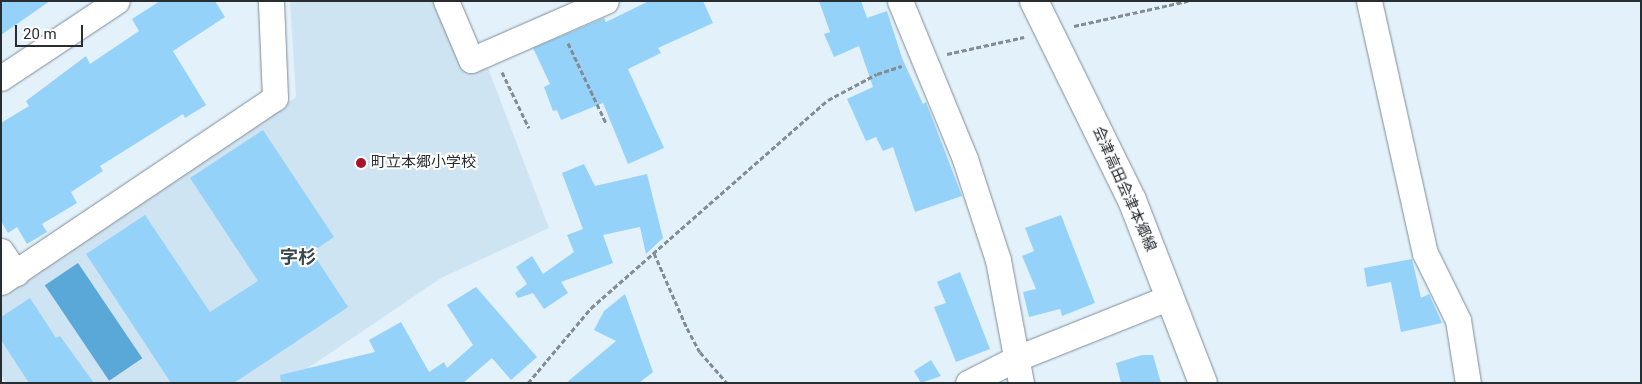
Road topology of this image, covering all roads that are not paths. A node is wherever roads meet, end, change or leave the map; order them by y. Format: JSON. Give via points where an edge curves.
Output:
{"nodes":[{"id":1,"x":117,"y":1,"type":"edge"},
{"id":2,"x":271,"y":1,"type":"edge"},
{"id":3,"x":446,"y":1,"type":"edge"},
{"id":4,"x":606,"y":1,"type":"edge"},
{"id":5,"x":900,"y":1,"type":"edge"},
{"id":6,"x":1034,"y":1,"type":"edge"},
{"id":7,"x":1369,"y":1,"type":"edge"},
{"id":8,"x":1,"y":78,"type":"edge"},
{"id":9,"x":1,"y":251,"type":"edge"},
{"id":10,"x":8,"y":277,"type":"edge"},
{"id":11,"x":1170,"y":297,"type":"junction"},
{"id":12,"x":1015,"y":359,"type":"junction"},
{"id":13,"x":968,"y":383,"type":"edge"},
{"id":14,"x":1021,"y":383,"type":"edge"},
{"id":15,"x":1203,"y":383,"type":"edge"},
{"id":16,"x":1468,"y":383,"type":"edge"}],
"edges":[{"from":1,"to":8,"type":"street"},
{"from":2,"to":10,"type":"street","via":[[275,98]]},
{"from":3,"to":4,"type":"street","via":[[471,60]]},
{"from":5,"to":12,"type":"street","via":[[965,159],[998,260]]},
{"from":6,"to":11,"type":"main road","name":"会津高田会津本郷線","via":[[1132,200]]},
{"from":7,"to":16,"type":"street","via":[[1425,253],[1458,320]]},
{"from":9,"to":10,"type":"street"},
{"from":11,"to":12,"type":"street"},
{"from":11,"to":15,"type":"main road","name":"会津高田会津本郷線"},
{"from":12,"to":13,"type":"street"},
{"from":12,"to":14,"type":"street"}]}
